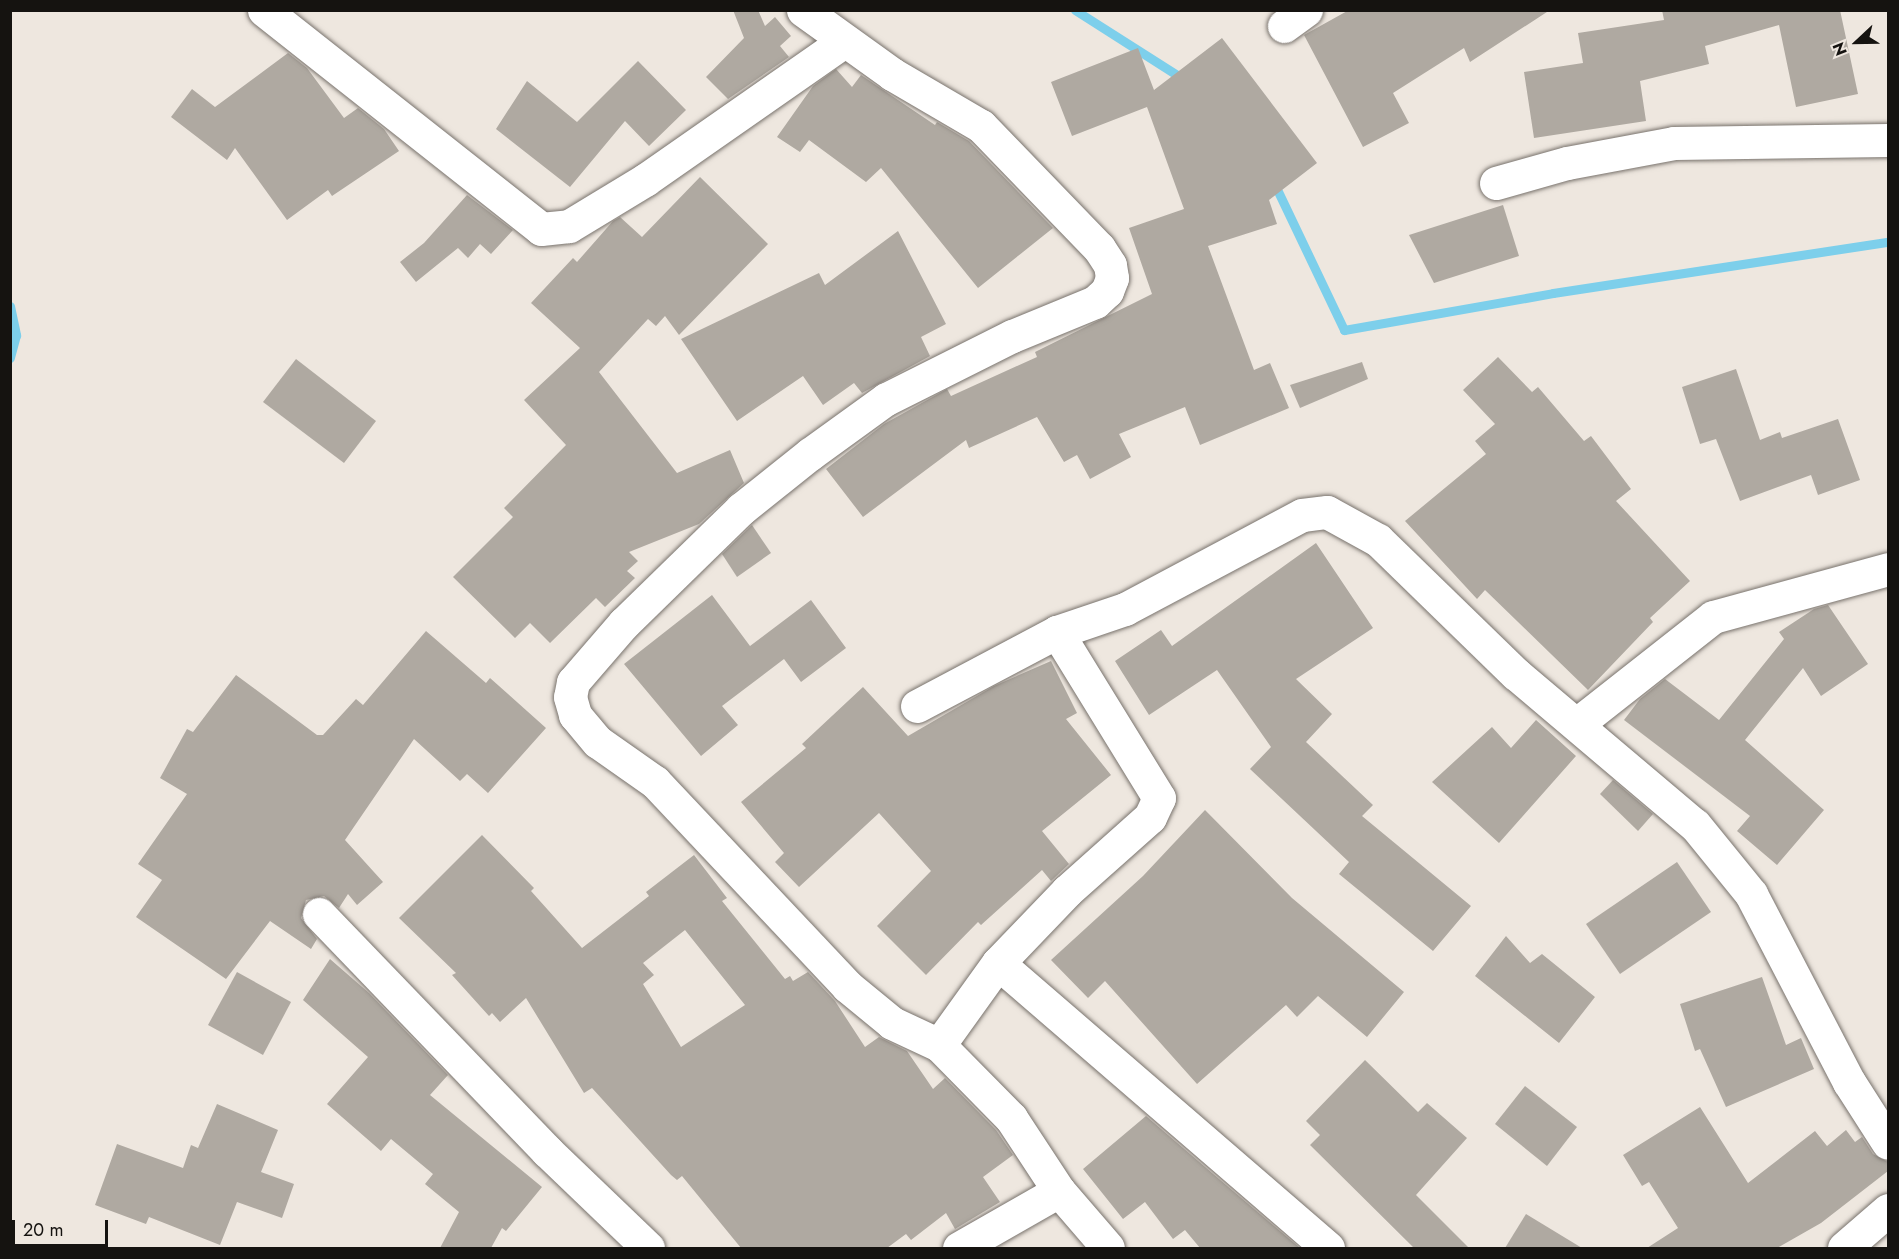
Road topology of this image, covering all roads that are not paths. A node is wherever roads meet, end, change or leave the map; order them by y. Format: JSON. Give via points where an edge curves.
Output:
{"nodes":[{"id":1,"x":264,"y":10,"type":"edge"},
{"id":2,"x":803,"y":10,"type":"edge"},
{"id":3,"x":844,"y":41,"type":"junction"},
{"id":4,"x":1888,"y":140,"type":"edge"},
{"id":5,"x":1496,"y":183,"type":"dead end"},
{"id":6,"x":1888,"y":569,"type":"edge"},
{"id":7,"x":1057,"y":632,"type":"junction"},
{"id":8,"x":917,"y":706,"type":"dead end"},
{"id":9,"x":1578,"y":724,"type":"junction"},
{"id":10,"x":319,"y":914,"type":"dead end"},
{"id":11,"x":998,"y":963,"type":"junction"},
{"id":12,"x":939,"y":1045,"type":"junction"},
{"id":13,"x":1888,"y":1143,"type":"edge"},
{"id":14,"x":1059,"y":1191,"type":"junction"},
{"id":15,"x":1888,"y":1210,"type":"edge"},
{"id":16,"x":648,"y":1248,"type":"edge"},
{"id":17,"x":959,"y":1248,"type":"edge"},
{"id":18,"x":1108,"y":1248,"type":"edge"},
{"id":19,"x":1328,"y":1248,"type":"edge"},
{"id":20,"x":1844,"y":1248,"type":"edge"}],
"edges":[{"from":1,"to":3,"type":"street","via":[[541,229],[569,226],[645,180]]},
{"from":2,"to":3,"type":"street"},
{"from":3,"to":12,"type":"street","via":[[981,126],[1099,248],[1110,265],[1112,278],[1107,291],[1076,312],[1012,336],[886,399],[810,454],[741,509],[624,623],[573,681],[570,697],[575,715],[598,742],[655,782],[847,986],[892,1023]]},
{"from":4,"to":5,"type":"street","via":[[1674,143],[1568,163]]},
{"from":6,"to":9,"type":"street","via":[[1713,616]]},
{"from":7,"to":8,"type":"street"},
{"from":7,"to":9,"type":"street","via":[[1125,609],[1302,515],[1327,512],[1378,540],[1516,674]]},
{"from":7,"to":11,"type":"street","via":[[1159,798],[1150,817],[1067,891]]},
{"from":9,"to":13,"type":"street","via":[[1695,825],[1751,894],[1849,1082]]},
{"from":10,"to":16,"type":"street","via":[[547,1151]]},
{"from":11,"to":12,"type":"street"},
{"from":11,"to":19,"type":"street"},
{"from":12,"to":14,"type":"street","via":[[1011,1118]]},
{"from":14,"to":17,"type":"street"},
{"from":14,"to":18,"type":"street"},
{"from":15,"to":20,"type":"street"}]}
